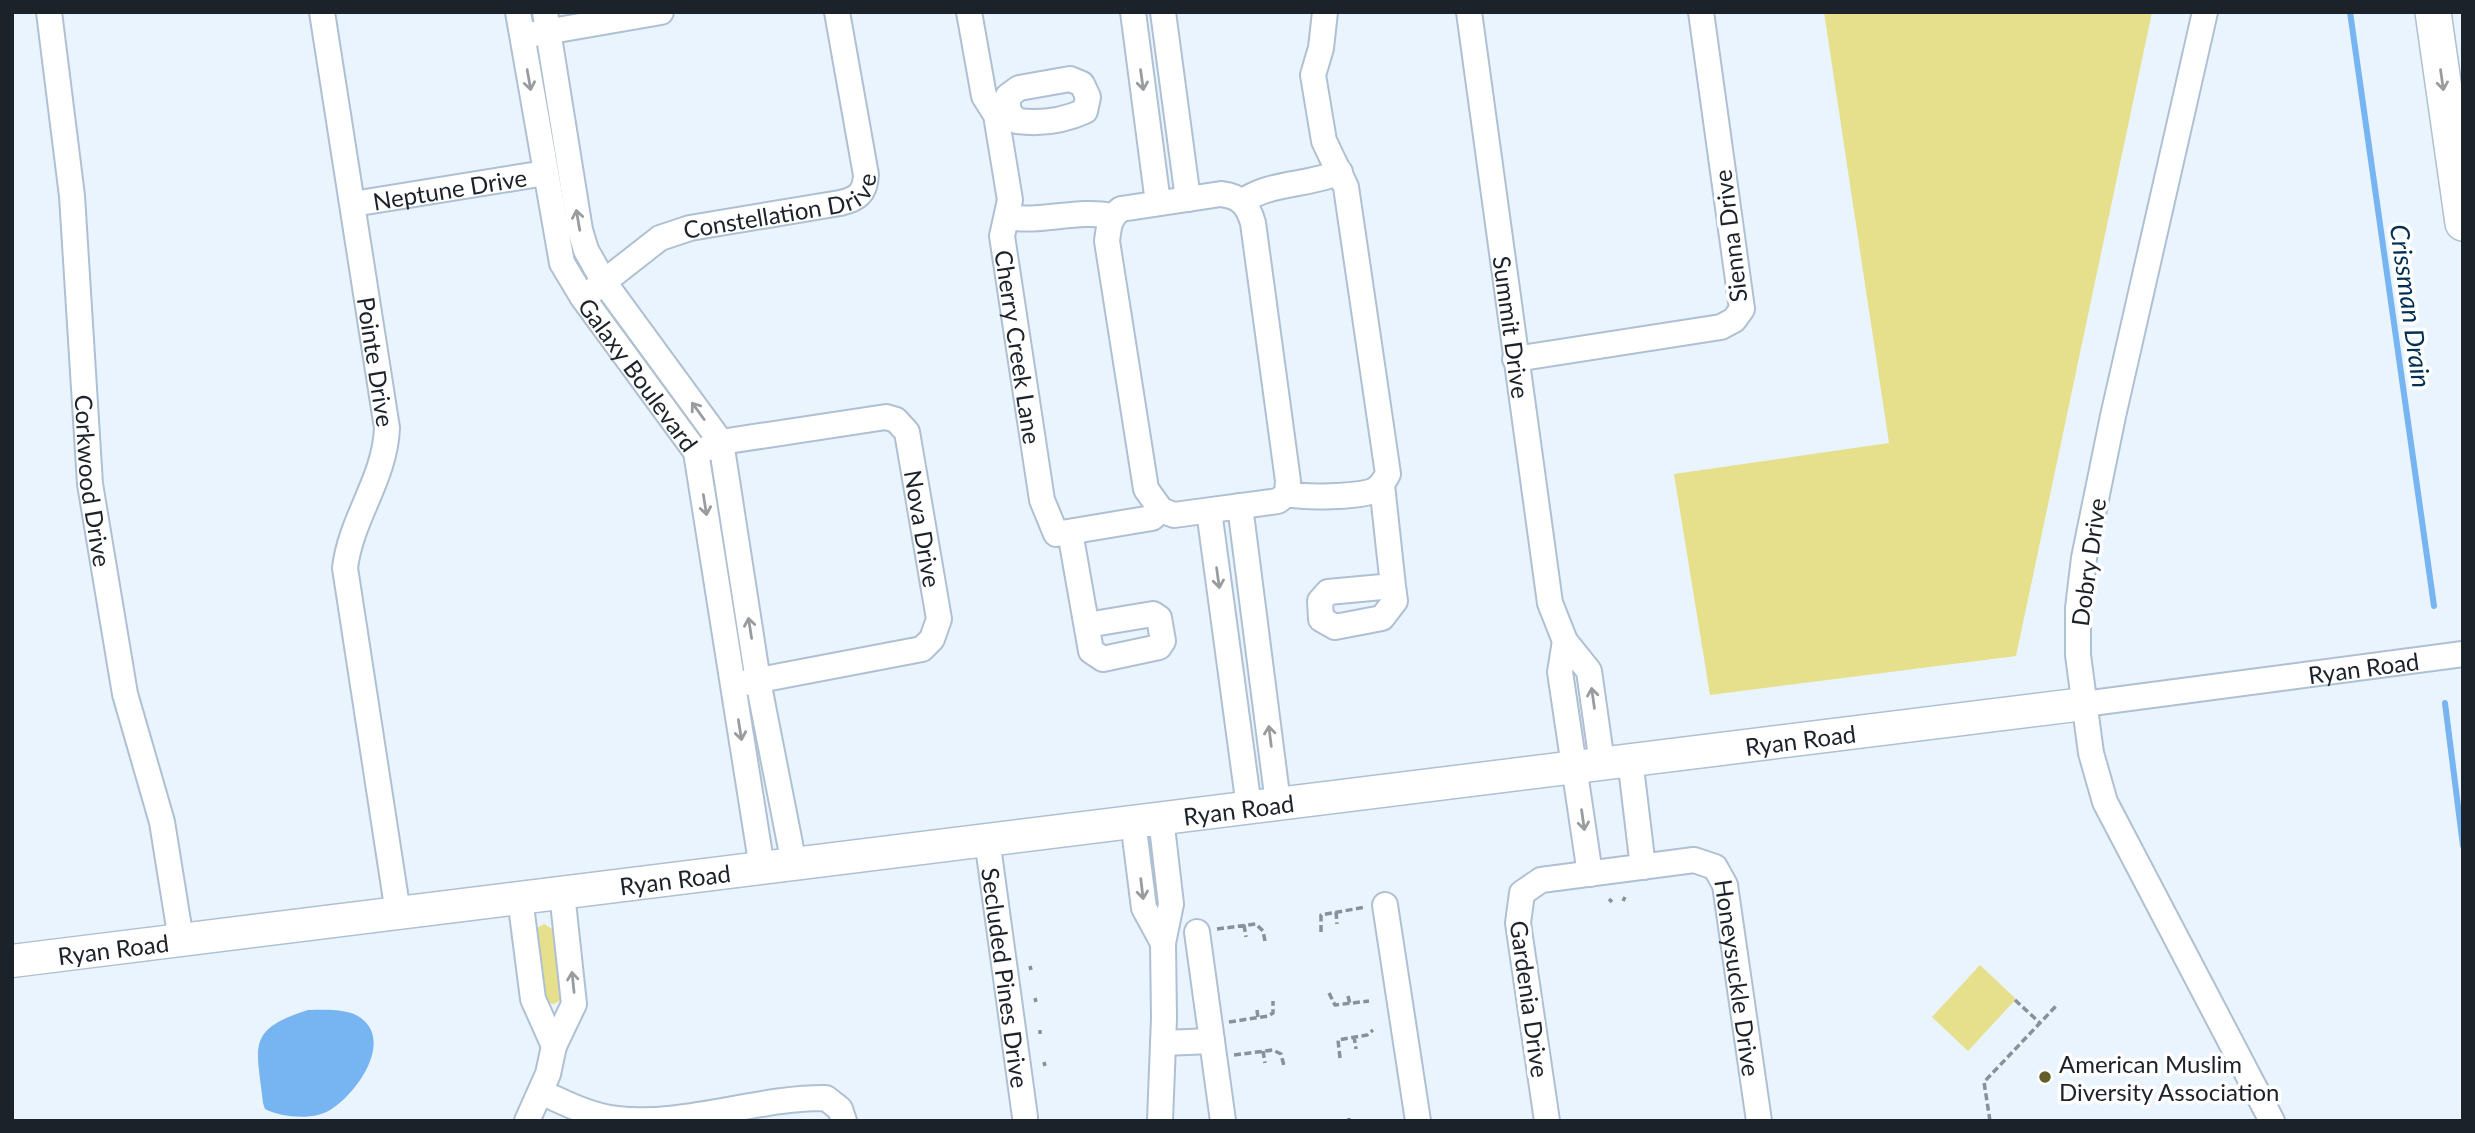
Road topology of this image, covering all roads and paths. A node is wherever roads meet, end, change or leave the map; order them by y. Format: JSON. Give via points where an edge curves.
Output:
{"nodes":[{"id":1,"x":49,"y":12,"type":"edge"},
{"id":2,"x":321,"y":12,"type":"edge"},
{"id":3,"x":661,"y":12,"type":"edge"},
{"id":4,"x":837,"y":12,"type":"edge"},
{"id":5,"x":969,"y":12,"type":"edge"},
{"id":6,"x":1133,"y":12,"type":"edge"},
{"id":7,"x":1163,"y":12,"type":"edge"},
{"id":8,"x":1325,"y":12,"type":"edge"},
{"id":9,"x":1469,"y":12,"type":"edge"},
{"id":10,"x":1701,"y":12,"type":"edge"},
{"id":11,"x":2205,"y":12,"type":"edge"},
{"id":12,"x":2433,"y":12,"type":"edge"},
{"id":13,"x":546,"y":22,"type":"edge"},
{"id":14,"x":519,"y":24,"type":"edge"},
{"id":15,"x":1340,"y":172,"type":"junction"},
{"id":16,"x":545,"y":173,"type":"junction"},
{"id":17,"x":1188,"y":199,"type":"junction"},
{"id":18,"x":1242,"y":202,"type":"junction"},
{"id":19,"x":1158,"y":203,"type":"junction"},
{"id":20,"x":353,"y":204,"type":"junction"},
{"id":21,"x":1007,"y":216,"type":"junction"},
{"id":22,"x":1112,"y":216,"type":"junction"},
{"id":23,"x":2463,"y":223,"type":"edge"},
{"id":24,"x":604,"y":282,"type":"junction"},
{"id":25,"x":583,"y":298,"type":"junction"},
{"id":26,"x":1515,"y":359,"type":"junction"},
{"id":27,"x":721,"y":442,"type":"junction"},
{"id":28,"x":696,"y":452,"type":"junction"},
{"id":29,"x":1382,"y":485,"type":"junction"},
{"id":30,"x":1287,"y":494,"type":"junction"},
{"id":31,"x":1240,"y":506,"type":"junction"},
{"id":32,"x":1161,"y":510,"type":"junction"},
{"id":33,"x":1209,"y":511,"type":"junction"},
{"id":34,"x":1070,"y":532,"type":"junction"},
{"id":35,"x":1393,"y":586,"type":"dead end"},
{"id":36,"x":1087,"y":625,"type":"dead end"},
{"id":37,"x":2463,"y":654,"type":"edge"},
{"id":38,"x":758,"y":681,"type":"junction"},
{"id":39,"x":732,"y":684,"type":"junction"},
{"id":40,"x":2084,"y":704,"type":"junction"},
{"id":41,"x":1602,"y":763,"type":"junction"},
{"id":42,"x":1263,"y":805,"type":"junction"},
{"id":43,"x":1147,"y":820,"type":"junction"},
{"id":44,"x":987,"y":839,"type":"junction"},
{"id":45,"x":794,"y":864,"type":"junction"},
{"id":46,"x":1643,"y":867,"type":"junction"},
{"id":47,"x":762,"y":868,"type":"junction"},
{"id":48,"x":1616,"y":870,"type":"joint"},
{"id":49,"x":1590,"y":874,"type":"junction"},
{"id":50,"x":562,"y":893,"type":"junction"},
{"id":51,"x":520,"y":898,"type":"junction"},
{"id":52,"x":1376,"y":906,"type":"joint"},
{"id":53,"x":1336,"y":912,"type":"junction"},
{"id":54,"x":398,"y":913,"type":"junction"},
{"id":55,"x":1337,"y":924,"type":"dead end"},
{"id":56,"x":1244,"y":925,"type":"junction"},
{"id":57,"x":1201,"y":932,"type":"joint"},
{"id":58,"x":1321,"y":932,"type":"dead end"},
{"id":59,"x":1246,"y":937,"type":"dead end"},
{"id":60,"x":181,"y":940,"type":"junction"},
{"id":61,"x":1265,"y":941,"type":"dead end"},
{"id":62,"x":12,"y":961,"type":"edge"},
{"id":63,"x":1329,"y":993,"type":"dead end"},
{"id":64,"x":1349,"y":996,"type":"dead end"},
{"id":65,"x":2015,"y":1000,"type":"dead end"},
{"id":66,"x":1273,"y":1001,"type":"dead end"},
{"id":67,"x":1370,"y":1001,"type":"dead end"},
{"id":68,"x":1350,"y":1004,"type":"junction"},
{"id":69,"x":2057,"y":1005,"type":"dead end"},
{"id":70,"x":1257,"y":1010,"type":"dead end"},
{"id":71,"x":1258,"y":1018,"type":"junction"},
{"id":72,"x":2039,"y":1023,"type":"junction"},
{"id":73,"x":1373,"y":1030,"type":"dead end"},
{"id":74,"x":1354,"y":1036,"type":"junction"},
{"id":75,"x":1218,"y":1040,"type":"junction"},
{"id":76,"x":1163,"y":1043,"type":"junction"},
{"id":77,"x":554,"y":1045,"type":"junction"},
{"id":78,"x":1356,"y":1049,"type":"dead end"},
{"id":79,"x":1263,"y":1051,"type":"junction"},
{"id":80,"x":1339,"y":1058,"type":"dead end"},
{"id":81,"x":1265,"y":1063,"type":"dead end"},
{"id":82,"x":1284,"y":1066,"type":"dead end"},
{"id":83,"x":541,"y":1092,"type":"junction"},
{"id":84,"x":839,"y":1111,"type":"edge"},
{"id":85,"x":1025,"y":1117,"type":"dead end"},
{"id":86,"x":527,"y":1121,"type":"edge"},
{"id":87,"x":1160,"y":1121,"type":"edge"},
{"id":88,"x":1223,"y":1121,"type":"edge"},
{"id":89,"x":1418,"y":1121,"type":"edge"},
{"id":90,"x":1547,"y":1121,"type":"edge"},
{"id":91,"x":1759,"y":1121,"type":"edge"},
{"id":92,"x":1990,"y":1121,"type":"edge"},
{"id":93,"x":2272,"y":1121,"type":"edge"}],
"edges":[{"from":1,"to":60,"type":"street","name":"Corkwood Drive","via":[[72,196],[90,484],[125,694],[162,822]]},
{"from":2,"to":20,"type":"street","name":"Pointe Drive"},
{"from":3,"to":13,"type":"street"},
{"from":4,"to":24,"type":"street","name":"Constellation Drive","via":[[866,174],[862,194],[855,200],[690,228],[660,238]]},
{"from":5,"to":21,"type":"street","name":"Cherry Creek Lane","via":[[984,96],[1002,113],[1010,200]]},
{"from":6,"to":19,"type":"street","one_way":true},
{"from":7,"to":17,"type":"street"},
{"from":8,"to":15,"type":"street","via":[[1313,75],[1324,141]]},
{"from":9,"to":26,"type":"street","name":"Summit Drive"},
{"from":10,"to":26,"type":"street","name":"Sienna Drive","via":[[1742,309],[1721,327]]},
{"from":11,"to":40,"type":"street","name":"Dobry Drive","via":[[2084,558],[2077,631]]},
{"from":12,"to":23,"type":"highway","one_way":true},
{"from":13,"to":14,"type":"street"},
{"from":24,"to":13,"type":"street","name":"Galaxy Boulevard","one_way":true,"via":[[580,230]]},
{"from":14,"to":16,"type":"street","name":"Galaxy Boulevard","one_way":true},
{"from":15,"to":18,"type":"street","via":[[1306,184],[1266,190]]},
{"from":15,"to":29,"type":"street","via":[[1346,187],[1388,474]]},
{"from":16,"to":20,"type":"street","name":"Neptune Drive"},
{"from":16,"to":25,"type":"street","name":"Galaxy Boulevard","via":[[562,263]]},
{"from":17,"to":18,"type":"street","via":[[1221,194]]},
{"from":17,"to":19,"type":"street"},
{"from":18,"to":30,"type":"street","via":[[1253,223],[1289,481]]},
{"from":19,"to":22,"type":"street","via":[[1121,209]]},
{"from":20,"to":54,"type":"street","name":"Pointe Drive","via":[[387,428],[379,473],[352,530],[345,582]]},
{"from":21,"to":22,"type":"street"},
{"from":21,"to":34,"type":"street","name":"Cherry Creek Lane","via":[[1002,236],[1042,500],[1056,534]]},
{"from":22,"to":32,"type":"street","via":[[1107,241],[1146,489]]},
{"from":24,"to":25,"type":"street","name":"Constellation Drive"},
{"from":27,"to":24,"type":"street","name":"Galaxy Boulevard","one_way":true},
{"from":25,"to":28,"type":"street","name":"Galaxy Boulevard"},
{"from":26,"to":41,"type":"street","name":"Summit Drive","via":[[1550,603],[1565,641],[1560,672]]},
{"from":27,"to":28,"type":"street","name":"Nova Drive"},
{"from":38,"to":27,"type":"street","name":"Galaxy Boulevard","one_way":true},
{"from":27,"to":38,"type":"street","name":"Nova Drive","via":[[896,419],[906,432],[939,619],[932,639],[922,649]]},
{"from":28,"to":39,"type":"street","name":"Galaxy Boulevard","one_way":true},
{"from":29,"to":30,"type":"street","via":[[1371,491]]},
{"from":29,"to":35,"type":"street"},
{"from":30,"to":31,"type":"street","via":[[1278,501]]},
{"from":31,"to":33,"type":"street"},
{"from":42,"to":31,"type":"street","one_way":true},
{"from":32,"to":33,"type":"street","via":[[1174,515]]},
{"from":32,"to":34,"type":"street","via":[[1152,518]]},
{"from":33,"to":42,"type":"street","one_way":true},
{"from":34,"to":36,"type":"street"},
{"from":37,"to":40,"type":"street","name":"Ryan Road"},
{"from":38,"to":39,"type":"street","name":"Nova Drive"},
{"from":38,"to":45,"type":"street","name":"Galaxy Boulevard"},
{"from":39,"to":47,"type":"street","name":"Galaxy Boulevard","one_way":true},
{"from":40,"to":41,"type":"main road","name":"Ryan Road"},
{"from":40,"to":93,"type":"street","name":"Dobry Drive","via":[[2098,780],[2114,823]]},
{"from":41,"to":42,"type":"main road","name":"Ryan Road"},
{"from":41,"to":46,"type":"street"},
{"from":41,"to":49,"type":"street","one_way":true},
{"from":42,"to":43,"type":"main road","name":"Ryan Road"},
{"from":43,"to":44,"type":"main road","name":"Ryan Road"},
{"from":43,"to":76,"type":"street","via":[[1144,908],[1163,943]]},
{"from":44,"to":45,"type":"main road","name":"Ryan Road"},
{"from":44,"to":85,"type":"street","name":"Secluded Pines Drive"},
{"from":45,"to":47,"type":"main road","name":"Ryan Road"},
{"from":46,"to":48,"type":"street","name":"Honeysuckle Drive"},
{"from":46,"to":91,"type":"street","name":"Honeysuckle Drive","via":[[1705,861],[1721,874]]},
{"from":47,"to":50,"type":"main road","name":"Ryan Road"},
{"from":48,"to":49,"type":"street","name":"Gardenia Drive"},
{"from":49,"to":90,"type":"street","name":"Gardenia Drive","via":[[1541,880],[1527,887],[1518,901]]},
{"from":50,"to":51,"type":"main road","name":"Ryan Road"},
{"from":77,"to":50,"type":"street","one_way":true,"via":[[574,1004],[575,991]]},
{"from":51,"to":54,"type":"main road","name":"Ryan Road"},
{"from":51,"to":77,"type":"street","via":[[533,999]]},
{"from":52,"to":53,"type":"path"},
{"from":52,"to":89,"type":"street"},
{"from":53,"to":55,"type":"path"},
{"from":53,"to":58,"type":"path","via":[[1320,916]]},
{"from":54,"to":60,"type":"main road","name":"Ryan Road"},
{"from":56,"to":57,"type":"path"},
{"from":56,"to":59,"type":"path"},
{"from":56,"to":61,"type":"path","via":[[1260,925]]},
{"from":57,"to":75,"type":"street"},
{"from":60,"to":62,"type":"main road","name":"Ryan Road"},
{"from":63,"to":68,"type":"path","via":[[1335,1005]]},
{"from":64,"to":68,"type":"path"},
{"from":65,"to":72,"type":"path"},
{"from":66,"to":71,"type":"path","via":[[1273,1013]]},
{"from":67,"to":68,"type":"path"},
{"from":69,"to":72,"type":"path"},
{"from":70,"to":71,"type":"path"},
{"from":71,"to":75,"type":"path"},
{"from":72,"to":92,"type":"path","via":[[1984,1082]]},
{"from":73,"to":74,"type":"path"},
{"from":74,"to":78,"type":"path"},
{"from":74,"to":80,"type":"path","via":[[1338,1040]]},
{"from":75,"to":76,"type":"street"},
{"from":75,"to":79,"type":"path"},
{"from":75,"to":88,"type":"street"},
{"from":76,"to":87,"type":"street"},
{"from":77,"to":83,"type":"street"},
{"from":79,"to":81,"type":"path"},
{"from":79,"to":82,"type":"path","via":[[1278,1052]]},
{"from":83,"to":84,"type":"street","via":[[599,1116],[627,1120],[817,1098]]},
{"from":83,"to":86,"type":"street"}]}
